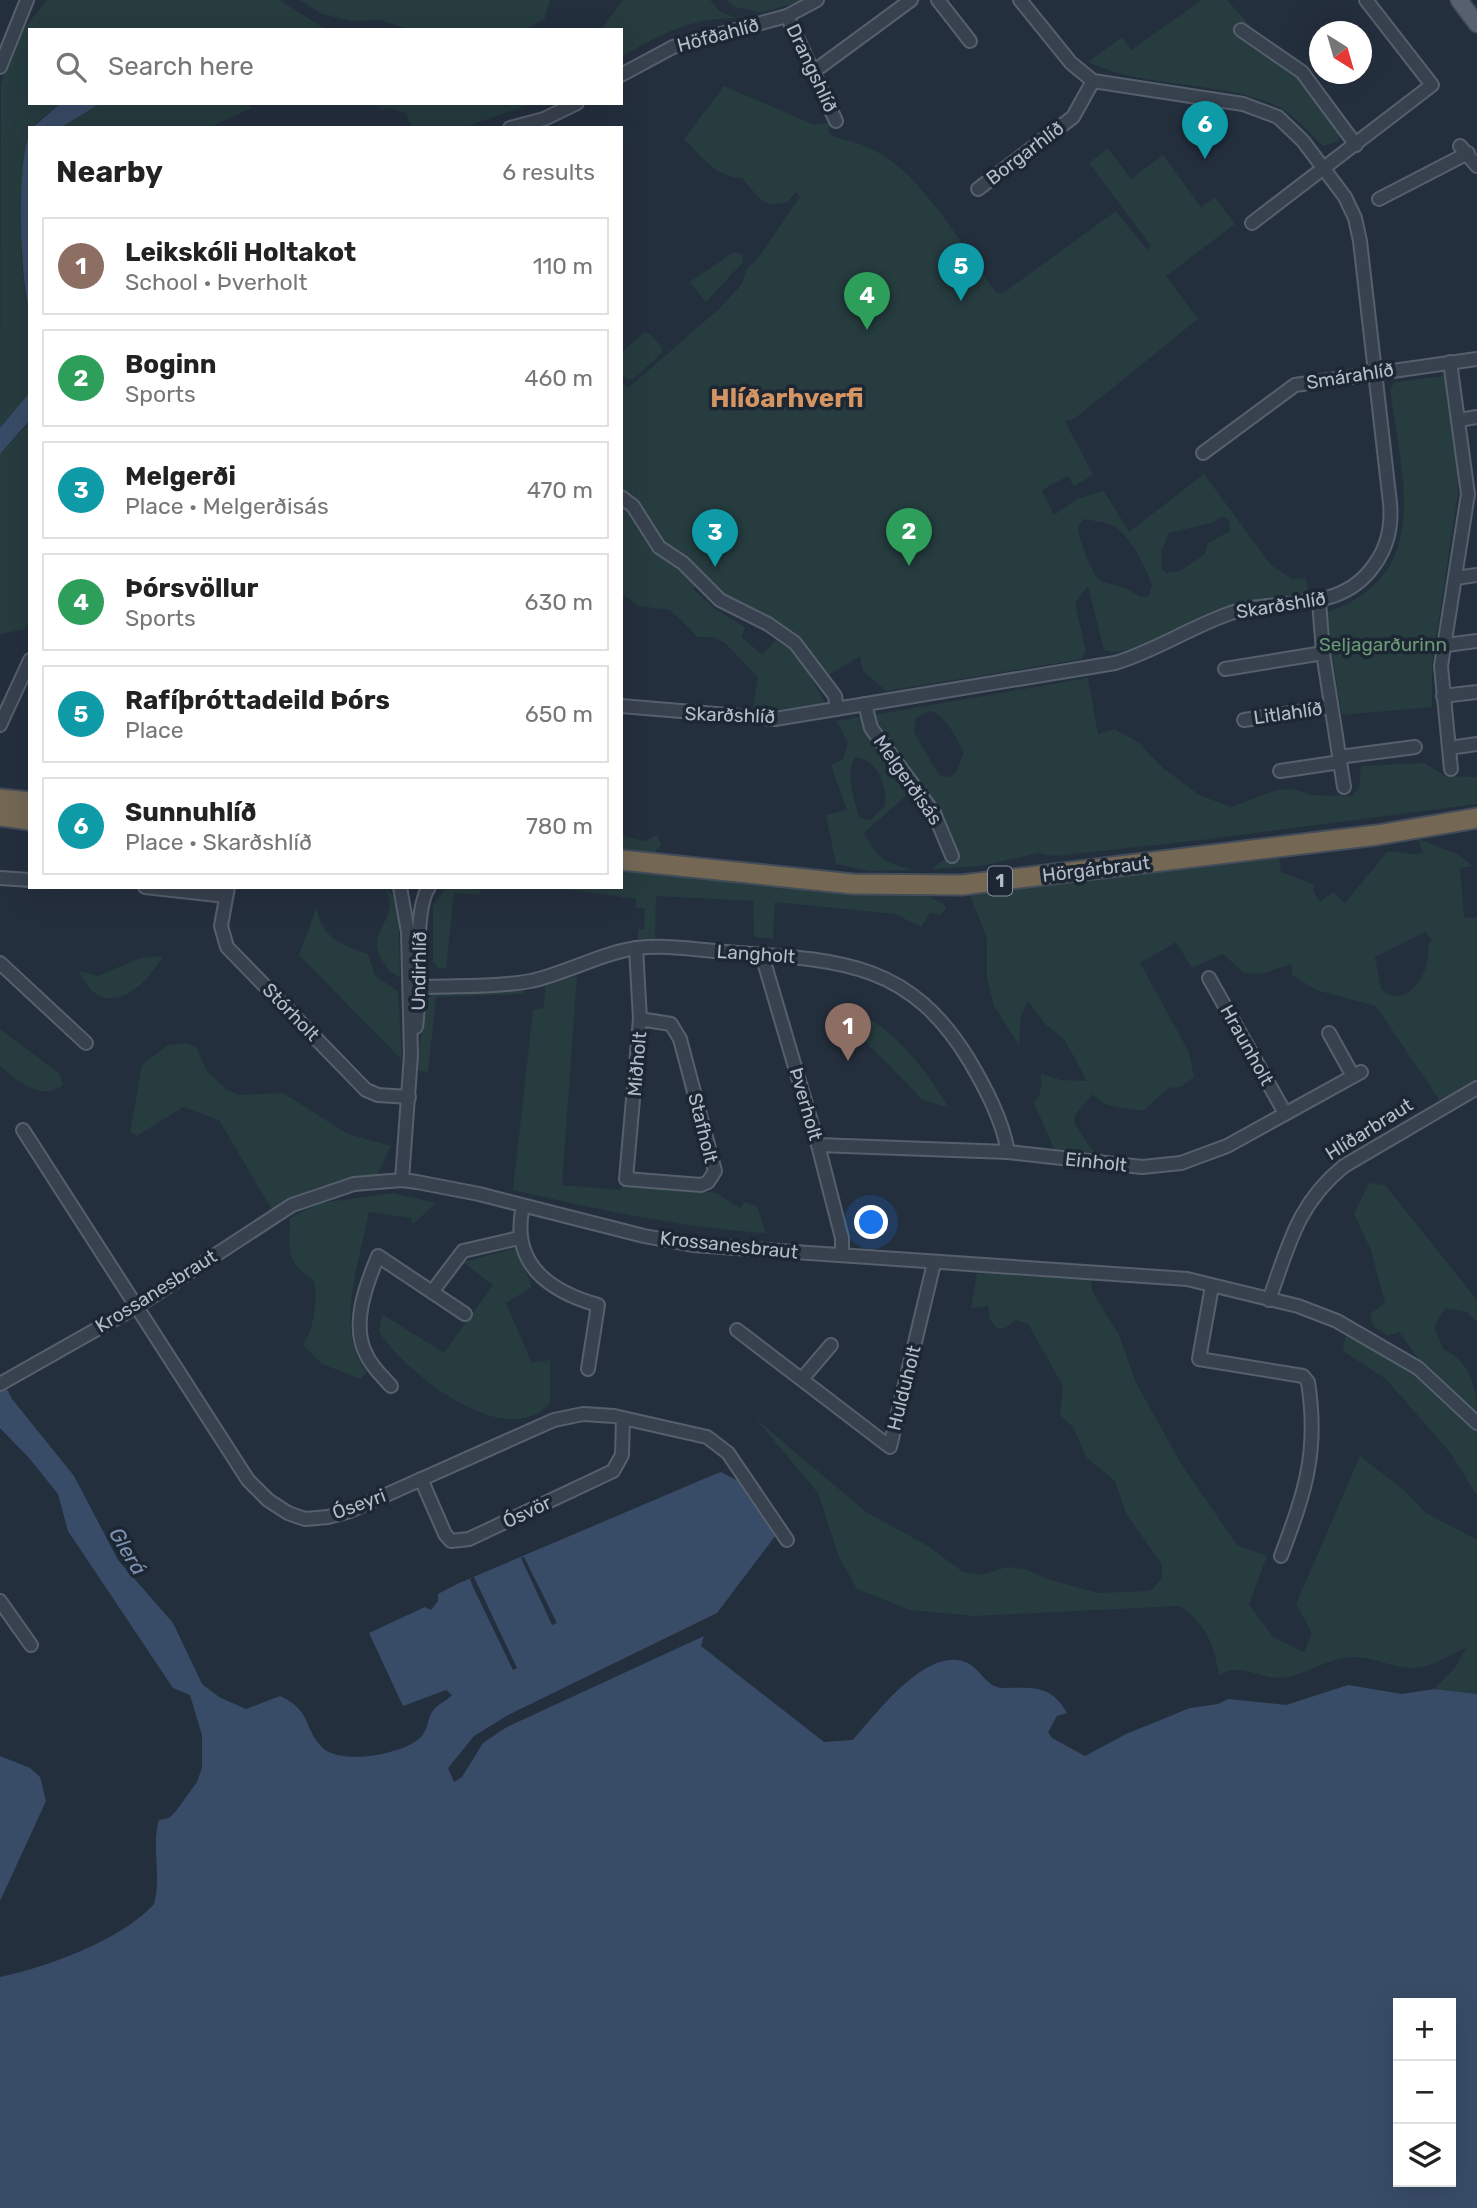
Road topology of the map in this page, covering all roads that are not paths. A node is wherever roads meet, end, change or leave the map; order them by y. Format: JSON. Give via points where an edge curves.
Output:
{"nodes":[{"id":1,"x":817,"y":0,"type":"edge"},
{"id":2,"x":911,"y":0,"type":"edge"},
{"id":3,"x":938,"y":0,"type":"edge"},
{"id":4,"x":1020,"y":0,"type":"edge"},
{"id":5,"x":1366,"y":0,"type":"edge"},
{"id":6,"x":1459,"y":0,"type":"edge"},
{"id":7,"x":27,"y":3,"type":"edge"},
{"id":8,"x":787,"y":16,"type":"junction"},
{"id":9,"x":1477,"y":24,"type":"edge"},
{"id":10,"x":1241,"y":30,"type":"dead end"},
{"id":11,"x":970,"y":41,"type":"dead end"},
{"id":12,"x":0,"y":67,"type":"edge"},
{"id":13,"x":813,"y":72,"type":"junction"},
{"id":14,"x":623,"y":74,"type":"edge"},
{"id":15,"x":1093,"y":81,"type":"junction"},
{"id":16,"x":573,"y":105,"type":"edge"},
{"id":17,"x":836,"y":121,"type":"dead end"},
{"id":18,"x":518,"y":126,"type":"edge"},
{"id":19,"x":1356,"y":145,"type":"junction"},
{"id":20,"x":1477,"y":166,"type":"edge"},
{"id":21,"x":1324,"y":168,"type":"junction"},
{"id":22,"x":978,"y":189,"type":"dead end"},
{"id":23,"x":1379,"y":199,"type":"dead end"},
{"id":24,"x":1252,"y":223,"type":"dead end"},
{"id":25,"x":1477,"y":359,"type":"edge"},
{"id":26,"x":1450,"y":362,"type":"junction"},
{"id":27,"x":1375,"y":372,"type":"junction"},
{"id":28,"x":1477,"y":417,"type":"edge"},
{"id":29,"x":1459,"y":420,"type":"junction"},
{"id":30,"x":1203,"y":453,"type":"dead end"},
{"id":31,"x":1472,"y":475,"type":"edge"},
{"id":32,"x":623,"y":498,"type":"edge"},
{"id":33,"x":1477,"y":527,"type":"edge"},
{"id":34,"x":1463,"y":529,"type":"junction"},
{"id":35,"x":1477,"y":575,"type":"edge"},
{"id":36,"x":1456,"y":578,"type":"junction"},
{"id":37,"x":1320,"y":601,"type":"junction"},
{"id":38,"x":1477,"y":641,"type":"edge"},
{"id":39,"x":1446,"y":645,"type":"junction"},
{"id":40,"x":1323,"y":653,"type":"junction"},
{"id":41,"x":28,"y":664,"type":"edge"},
{"id":42,"x":1225,"y":669,"type":"dead end"},
{"id":43,"x":1477,"y":692,"type":"edge"},
{"id":44,"x":1443,"y":696,"type":"junction"},
{"id":45,"x":865,"y":704,"type":"junction"},
{"id":46,"x":623,"y":706,"type":"edge"},
{"id":47,"x":1331,"y":707,"type":"junction"},
{"id":48,"x":837,"y":709,"type":"junction"},
{"id":49,"x":1244,"y":720,"type":"dead end"},
{"id":50,"x":0,"y":725,"type":"edge"},
{"id":51,"x":1477,"y":744,"type":"edge"},
{"id":52,"x":1415,"y":747,"type":"dead end"},
{"id":53,"x":1449,"y":748,"type":"junction"},
{"id":54,"x":1340,"y":760,"type":"junction"},
{"id":55,"x":1451,"y":769,"type":"dead end"},
{"id":56,"x":1280,"y":771,"type":"dead end"},
{"id":57,"x":1344,"y":788,"type":"dead end"},
{"id":58,"x":0,"y":799,"type":"edge"},
{"id":59,"x":28,"y":802,"type":"edge"},
{"id":60,"x":0,"y":816,"type":"edge"},
{"id":61,"x":1477,"y":818,"type":"edge"},
{"id":62,"x":28,"y":820,"type":"edge"},
{"id":63,"x":1477,"y":830,"type":"edge"},
{"id":64,"x":1402,"y":831,"type":"junction"},
{"id":65,"x":952,"y":856,"type":"dead end"},
{"id":66,"x":623,"y":860,"type":"edge"},
{"id":67,"x":0,"y":878,"type":"edge"},
{"id":68,"x":28,"y":880,"type":"edge"},
{"id":69,"x":186,"y":889,"type":"edge"},
{"id":70,"x":400,"y":889,"type":"edge"},
{"id":71,"x":428,"y":889,"type":"edge"},
{"id":72,"x":227,"y":891,"type":"edge"},
{"id":73,"x":636,"y":948,"type":"junction"},
{"id":74,"x":762,"y":955,"type":"junction"},
{"id":75,"x":0,"y":963,"type":"edge"},
{"id":76,"x":1209,"y":978,"type":"dead end"},
{"id":77,"x":415,"y":988,"type":"junction"},
{"id":78,"x":640,"y":1019,"type":"junction"},
{"id":79,"x":1329,"y":1033,"type":"dead end"},
{"id":80,"x":86,"y":1043,"type":"dead end"},
{"id":81,"x":1477,"y":1088,"type":"edge"},
{"id":82,"x":409,"y":1097,"type":"junction"},
{"id":83,"x":1285,"y":1113,"type":"junction"},
{"id":84,"x":23,"y":1130,"type":"dead end"},
{"id":85,"x":818,"y":1145,"type":"junction"},
{"id":86,"x":1008,"y":1152,"type":"junction"},
{"id":87,"x":402,"y":1180,"type":"junction"},
{"id":88,"x":626,"y":1180,"type":"joint"},
{"id":89,"x":523,"y":1206,"type":"junction"},
{"id":90,"x":519,"y":1238,"type":"junction"},
{"id":91,"x":842,"y":1255,"type":"junction"},
{"id":92,"x":934,"y":1263,"type":"junction"},
{"id":93,"x":1212,"y":1286,"type":"junction"},
{"id":94,"x":432,"y":1292,"type":"junction"},
{"id":95,"x":1269,"y":1300,"type":"junction"},
{"id":96,"x":136,"y":1307,"type":"junction"},
{"id":97,"x":465,"y":1314,"type":"dead end"},
{"id":98,"x":737,"y":1330,"type":"dead end"},
{"id":99,"x":831,"y":1345,"type":"dead end"},
{"id":100,"x":588,"y":1369,"type":"dead end"},
{"id":101,"x":802,"y":1379,"type":"junction"},
{"id":102,"x":0,"y":1384,"type":"edge"},
{"id":103,"x":391,"y":1386,"type":"dead end"},
{"id":104,"x":624,"y":1419,"type":"junction"},
{"id":105,"x":1477,"y":1423,"type":"edge"},
{"id":106,"x":421,"y":1479,"type":"junction"},
{"id":107,"x":787,"y":1540,"type":"dead end"},
{"id":108,"x":1282,"y":1556,"type":"dead end"},
{"id":109,"x":0,"y":1601,"type":"edge"},
{"id":110,"x":31,"y":1645,"type":"dead end"}],
"edges":[{"from":1,"to":8,"type":"street","name":"Höfðahlíð"},
{"from":2,"to":13,"type":"street"},
{"from":3,"to":11,"type":"street"},
{"from":4,"to":15,"type":"street","via":[[1071,63]]},
{"from":5,"to":19,"type":"street","via":[[1432,85]]},
{"from":6,"to":9,"type":"main road"},
{"from":7,"to":12,"type":"street"},
{"from":8,"to":13,"type":"street","name":"Drangshlíð"},
{"from":8,"to":14,"type":"street","name":"Höfðahlíð","via":[[673,47]]},
{"from":10,"to":19,"type":"street","via":[[1302,72]]},
{"from":13,"to":17,"type":"street","name":"Drangshlíð"},
{"from":15,"to":21,"type":"street","name":"Skarðshlíð","via":[[1262,110],[1290,127]]},
{"from":15,"to":22,"type":"street","name":"Borgarhlíð","via":[[1073,117]]},
{"from":16,"to":18,"type":"street"},
{"from":19,"to":21,"type":"street"},
{"from":20,"to":23,"type":"street","via":[[1464,149]]},
{"from":21,"to":24,"type":"street"},
{"from":21,"to":27,"type":"street","name":"Skarðshlíð","via":[[1345,197],[1359,230]]},
{"from":25,"to":26,"type":"street","name":"Smárahlíð"},
{"from":26,"to":27,"type":"street","name":"Smárahlíð"},
{"from":26,"to":29,"type":"street"},
{"from":27,"to":30,"type":"street","name":"Smárahlíð","via":[[1288,388]]},
{"from":27,"to":37,"type":"street","name":"Skarðshlíð","via":[[1390,503],[1389,533],[1382,552],[1362,579],[1347,591]]},
{"from":28,"to":29,"type":"street"},
{"from":29,"to":31,"type":"street"},
{"from":31,"to":34,"type":"street"},
{"from":32,"to":48,"type":"street","via":[[633,506],[659,547],[683,563],[720,600],[794,643],[835,696]]},
{"from":33,"to":34,"type":"street"},
{"from":34,"to":36,"type":"street"},
{"from":35,"to":36,"type":"street"},
{"from":36,"to":39,"type":"street"},
{"from":37,"to":40,"type":"street","name":"Litlahlíð"},
{"from":37,"to":45,"type":"street","name":"Skarðshlíð","via":[[1231,613],[1115,663]]},
{"from":38,"to":39,"type":"street"},
{"from":39,"to":44,"type":"street","via":[[1441,666]]},
{"from":40,"to":42,"type":"street"},
{"from":40,"to":47,"type":"street","name":"Litlahlíð"},
{"from":41,"to":50,"type":"street"},
{"from":43,"to":44,"type":"street"},
{"from":44,"to":53,"type":"street"},
{"from":45,"to":48,"type":"street","name":"Skarðshlíð"},
{"from":45,"to":65,"type":"street","name":"Melgerðisás","via":[[871,728],[934,813]]},
{"from":46,"to":48,"type":"street","name":"Skarðshlíð","via":[[775,719]]},
{"from":47,"to":49,"type":"street","name":"Litlahlíð"},
{"from":47,"to":54,"type":"street","name":"Litlahlíð"},
{"from":51,"to":53,"type":"street"},
{"from":52,"to":54,"type":"street"},
{"from":53,"to":55,"type":"street"},
{"from":54,"to":56,"type":"street"},
{"from":54,"to":57,"type":"street","name":"Litlahlíð"},
{"from":58,"to":59,"type":"highway"},
{"from":60,"to":62,"type":"highway"},
{"from":61,"to":64,"type":"highway","name":"Hörgárbraut","number":"1"},
{"from":63,"to":64,"type":"highway","name":"Hörgárbraut","number":"1"},
{"from":64,"to":66,"type":"highway","name":"Hörgárbraut","number":"1","via":[[949,885],[853,884]]},
{"from":67,"to":68,"type":"street"},
{"from":69,"to":72,"type":"street"},
{"from":70,"to":77,"type":"street","name":"Undirhlíð"},
{"from":71,"to":77,"type":"street","name":"Undirhlíð","via":[[419,912]]},
{"from":72,"to":82,"type":"street","name":"Stórholt","via":[[220,926],[227,947],[366,1090]]},
{"from":73,"to":74,"type":"street","name":"Langholt"},
{"from":73,"to":77,"type":"street","name":"Langholt","via":[[530,981]]},
{"from":73,"to":78,"type":"street","name":"Miðholt"},
{"from":74,"to":85,"type":"street","name":"Þverholt"},
{"from":74,"to":86,"type":"street","name":"Langholt","via":[[862,969],[912,993],[945,1024],[978,1076],[1004,1130]]},
{"from":75,"to":80,"type":"street"},
{"from":76,"to":83,"type":"street","name":"Hraunholt"},
{"from":77,"to":82,"type":"street","name":"Undirhlíð"},
{"from":78,"to":88,"type":"street","name":"Miðholt"},
{"from":78,"to":88,"type":"street","name":"Stafholt","via":[[662,1021],[677,1031],[715,1171],[701,1185]]},
{"from":79,"to":83,"type":"street","name":"Einholt","via":[[1357,1074]]},
{"from":81,"to":95,"type":"street","name":"Hlíðarbraut","via":[[1325,1182],[1301,1214]]},
{"from":82,"to":87,"type":"street","name":"Undirhlíð"},
{"from":83,"to":86,"type":"street","name":"Einholt","via":[[1227,1146],[1181,1163],[1142,1167]]},
{"from":84,"to":96,"type":"street","name":"Óseyri"},
{"from":85,"to":86,"type":"street","name":"Einholt"},
{"from":85,"to":91,"type":"street","name":"Þverholt","via":[[842,1238]]},
{"from":87,"to":89,"type":"street","name":"Krossanesbraut"},
{"from":87,"to":96,"type":"street","name":"Krossanesbraut","via":[[354,1184],[292,1205]]},
{"from":89,"to":90,"type":"street"},
{"from":89,"to":91,"type":"street","name":"Krossanesbraut","via":[[693,1245]]},
{"from":90,"to":94,"type":"street","via":[[463,1251]]},
{"from":90,"to":100,"type":"street","via":[[534,1268],[551,1285],[598,1305]]},
{"from":91,"to":92,"type":"street","name":"Krossanesbraut"},
{"from":92,"to":93,"type":"street","name":"Krossanesbraut","via":[[1147,1275]]},
{"from":92,"to":101,"type":"street","name":"Hulduholt","via":[[890,1447]]},
{"from":93,"to":95,"type":"street","name":"Krossanesbraut"},
{"from":93,"to":108,"type":"street","via":[[1199,1359],[1303,1377],[1308,1382],[1314,1432],[1311,1457],[1306,1489]]},
{"from":94,"to":97,"type":"street"},
{"from":94,"to":103,"type":"street","via":[[378,1256],[365,1289],[361,1331],[368,1359]]},
{"from":95,"to":105,"type":"street","name":"Krossanesbraut","via":[[1337,1321],[1391,1350],[1428,1376]]},
{"from":96,"to":102,"type":"street","name":"Krossanesbraut"},
{"from":96,"to":106,"type":"street","name":"Óseyri","via":[[248,1480],[288,1513],[305,1519],[328,1517]]},
{"from":98,"to":101,"type":"street","name":"Hulduholt"},
{"from":99,"to":101,"type":"street"},
{"from":104,"to":106,"type":"street","name":"Óseyri","via":[[583,1414],[554,1420]]},
{"from":104,"to":106,"type":"street","name":"Ósvör","via":[[622,1455],[613,1471],[469,1539],[451,1541],[445,1534]]},
{"from":104,"to":107,"type":"street","name":"Óseyri","via":[[708,1437],[721,1445]]},
{"from":109,"to":110,"type":"street"}]}
